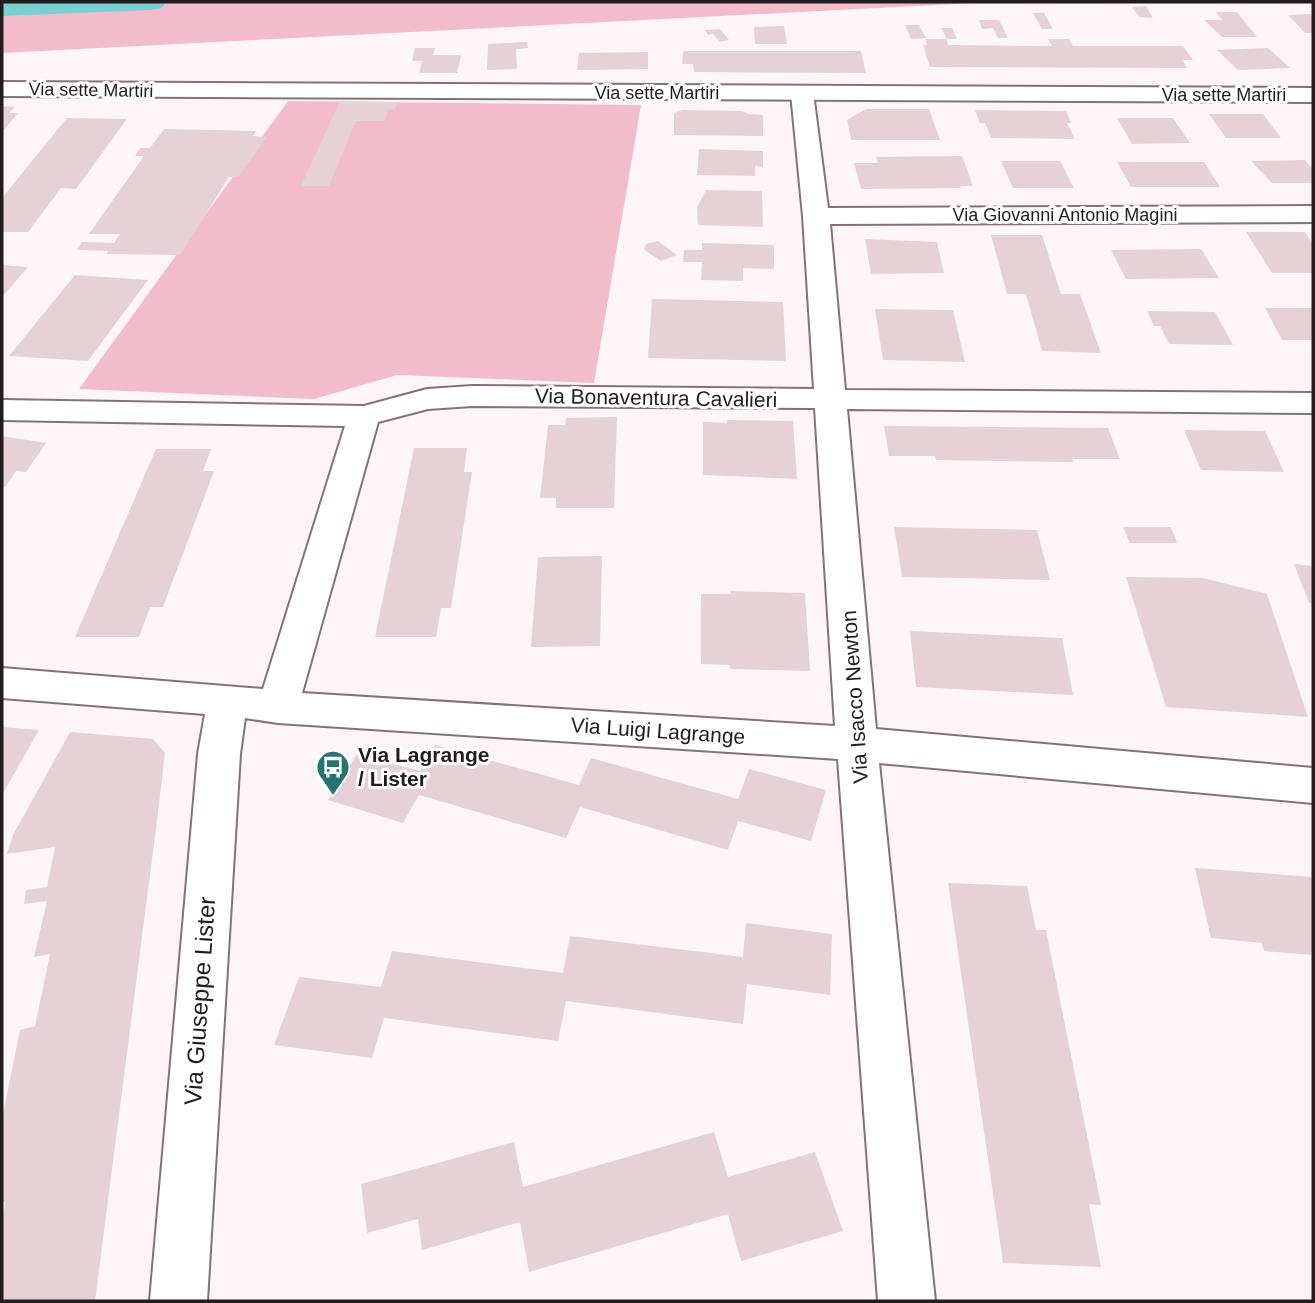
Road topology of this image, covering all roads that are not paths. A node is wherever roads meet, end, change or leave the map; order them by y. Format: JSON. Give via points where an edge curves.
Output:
{"nodes":[{"id":1,"x":2,"y":89,"type":"edge"},
{"id":2,"x":802,"y":93,"type":"junction"},
{"id":3,"x":1313,"y":95,"type":"edge"},
{"id":4,"x":1313,"y":214,"type":"edge"},
{"id":5,"x":816,"y":216,"type":"junction"},
{"id":6,"x":831,"y":400,"type":"junction"},
{"id":7,"x":1313,"y":403,"type":"edge"},
{"id":8,"x":2,"y":410,"type":"edge"},
{"id":9,"x":363,"y":416,"type":"junction"},
{"id":10,"x":2,"y":683,"type":"edge"},
{"id":11,"x":227,"y":700,"type":"junction"},
{"id":12,"x":278,"y":707,"type":"junction"},
{"id":13,"x":858,"y":744,"type":"junction"},
{"id":14,"x":1313,"y":786,"type":"edge"},
{"id":15,"x":178,"y":1301,"type":"edge"},
{"id":16,"x":906,"y":1301,"type":"edge"}],
"edges":[{"from":1,"to":2,"type":"street","name":"Via sette Martiri"},
{"from":2,"to":3,"type":"street","name":"Via sette Martiri"},
{"from":2,"to":5,"type":"street","name":"Via Isacco Newton"},
{"from":4,"to":5,"type":"street","name":"Via Giovanni Antonio Magini"},
{"from":5,"to":6,"type":"street","name":"Via Isacco Newton"},
{"from":6,"to":7,"type":"street","name":"Via Bonaventura Cavalieri"},
{"from":6,"to":9,"type":"street","name":"Via Bonaventura Cavalieri","via":[[472,396],[427,399]]},
{"from":6,"to":13,"type":"street","name":"Via Isacco Newton"},
{"from":8,"to":9,"type":"street","name":"Via Bonaventura Cavalieri"},
{"from":9,"to":12,"type":"street"},
{"from":10,"to":11,"type":"street","name":"Via Luigi Lagrange"},
{"from":11,"to":12,"type":"street","name":"Via Luigi Lagrange"},
{"from":11,"to":15,"type":"street","name":"Via Giuseppe Lister","via":[[219,754]]},
{"from":12,"to":13,"type":"street","name":"Via Luigi Lagrange"},
{"from":13,"to":14,"type":"street","name":"Via Luigi Lagrange"},
{"from":13,"to":16,"type":"street","name":"Via Isacco Newton"}]}
